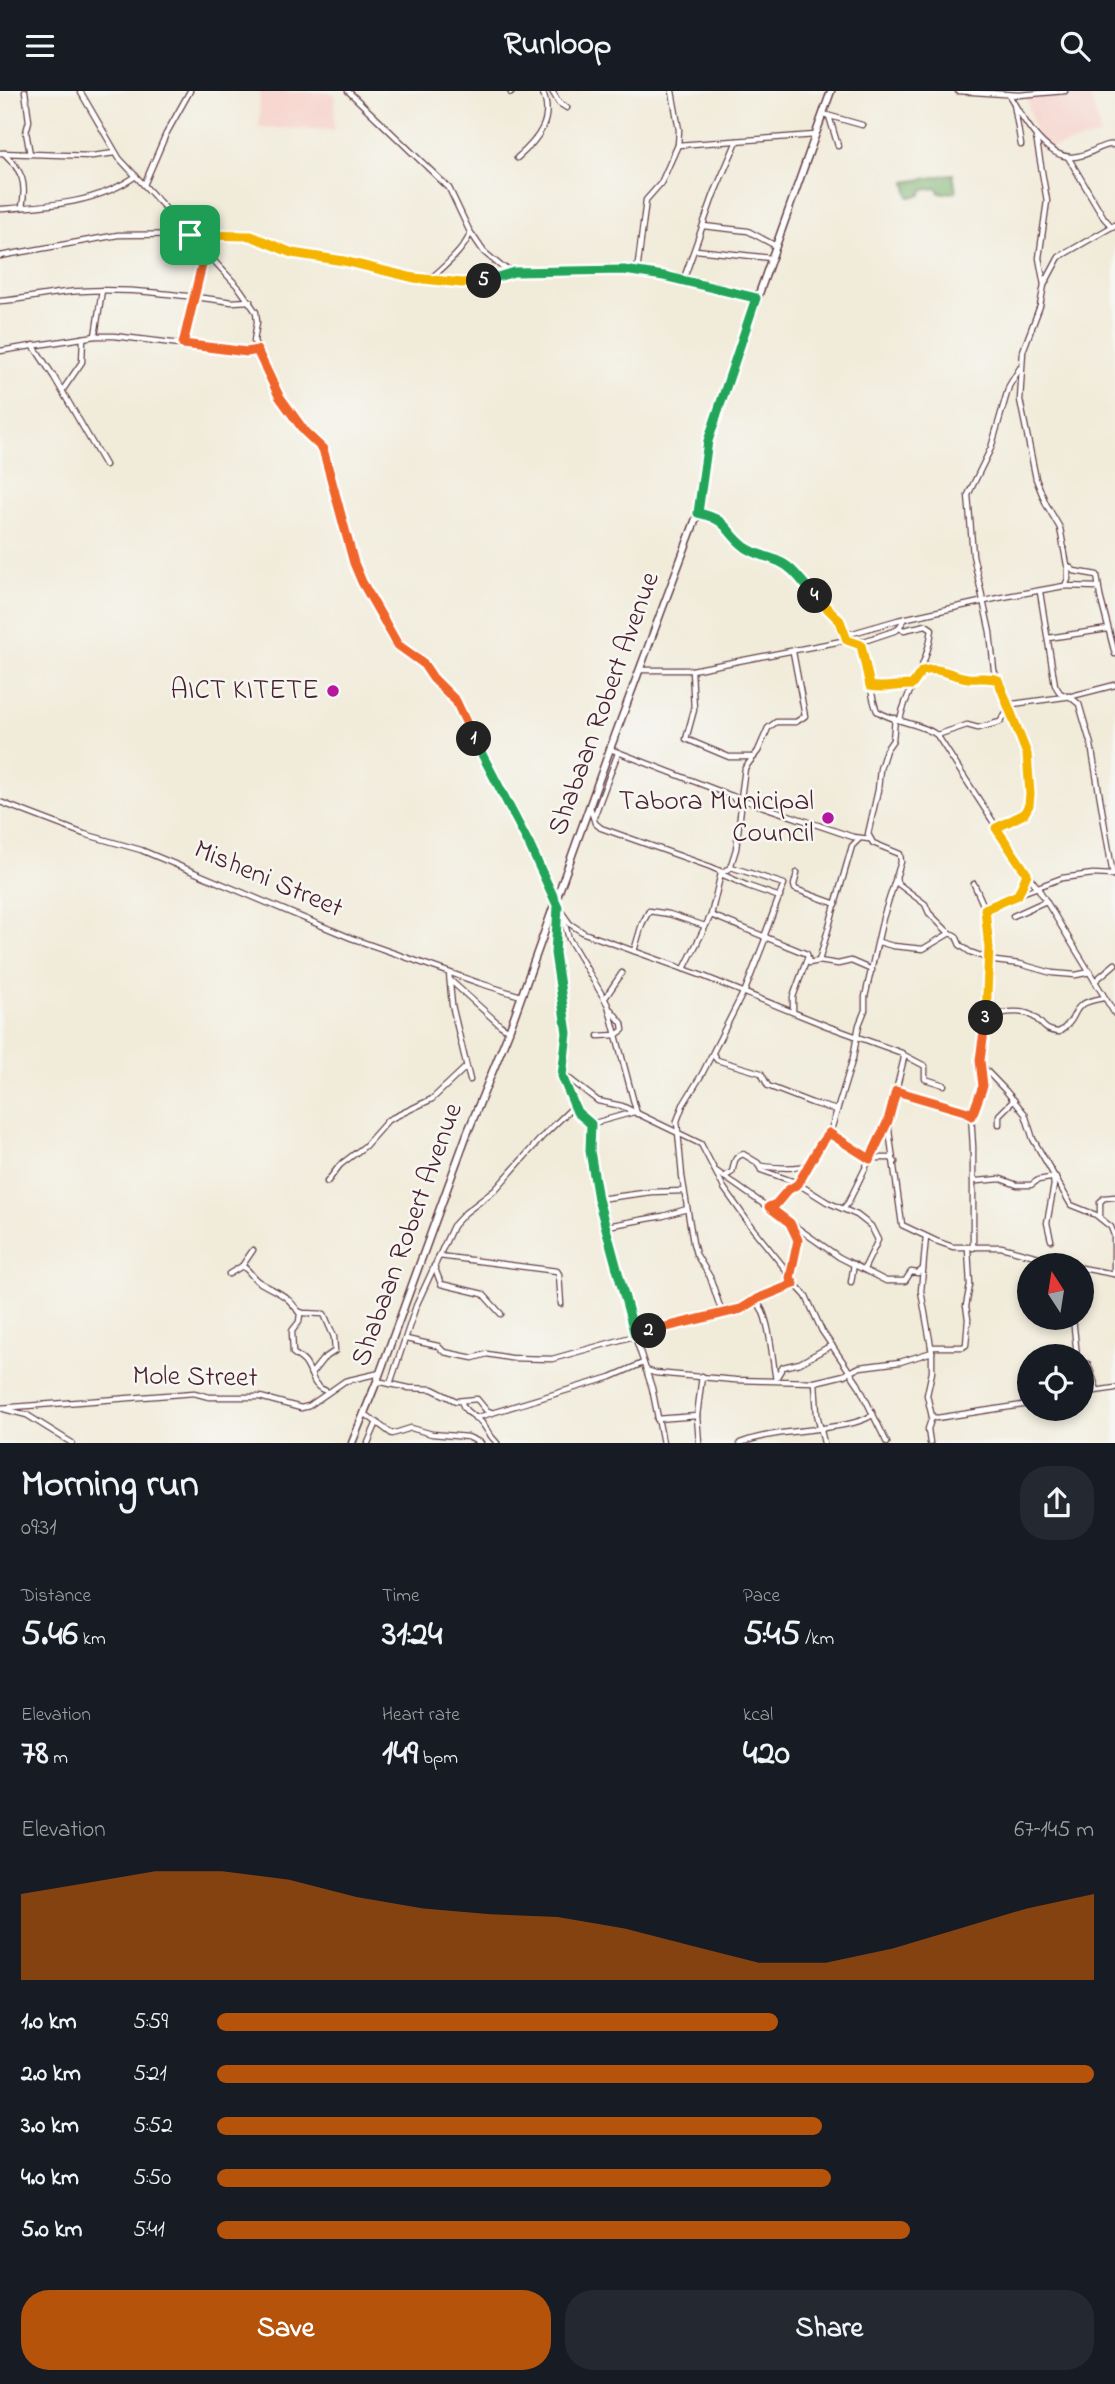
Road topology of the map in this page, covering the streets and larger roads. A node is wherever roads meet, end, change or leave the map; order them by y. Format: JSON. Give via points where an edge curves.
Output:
{"nodes":[{"id":1,"x":25,"y":91,"type":"edge"},
{"id":2,"x":81,"y":91,"type":"edge"},
{"id":3,"x":190,"y":91,"type":"edge"},
{"id":4,"x":348,"y":91,"type":"edge"},
{"id":5,"x":542,"y":91,"type":"edge"},
{"id":6,"x":552,"y":91,"type":"edge"},
{"id":7,"x":672,"y":91,"type":"edge"},
{"id":8,"x":831,"y":91,"type":"edge"},
{"id":9,"x":958,"y":91,"type":"edge"},
{"id":10,"x":1065,"y":91,"type":"edge"},
{"id":11,"x":1009,"y":95,"type":"junction"},
{"id":12,"x":1014,"y":103,"type":"junction"},
{"id":13,"x":567,"y":108,"type":"dead end"},
{"id":14,"x":826,"y":115,"type":"junction"},
{"id":15,"x":862,"y":125,"type":"dead end"},
{"id":16,"x":816,"y":135,"type":"junction"},
{"id":17,"x":1036,"y":137,"type":"junction"},
{"id":18,"x":737,"y":141,"type":"junction"},
{"id":19,"x":678,"y":145,"type":"junction"},
{"id":20,"x":1021,"y":145,"type":"dead end"},
{"id":21,"x":1115,"y":145,"type":"edge"},
{"id":22,"x":838,"y":146,"type":"dead end"},
{"id":23,"x":2,"y":153,"type":"edge"},
{"id":24,"x":115,"y":153,"type":"junction"},
{"id":25,"x":30,"y":154,"type":"junction"},
{"id":26,"x":1068,"y":157,"type":"junction"},
{"id":27,"x":517,"y":158,"type":"dead end"},
{"id":28,"x":136,"y":176,"type":"junction"},
{"id":29,"x":144,"y":185,"type":"junction"},
{"id":30,"x":22,"y":208,"type":"junction"},
{"id":31,"x":0,"y":209,"type":"edge"},
{"id":32,"x":704,"y":226,"type":"junction"},
{"id":33,"x":1114,"y":226,"type":"edge"},
{"id":34,"x":470,"y":233,"type":"junction"},
{"id":35,"x":190,"y":235,"type":"junction"},
{"id":36,"x":776,"y":246,"type":"junction"},
{"id":37,"x":696,"y":250,"type":"junction"},
{"id":38,"x":205,"y":252,"type":"junction"},
{"id":39,"x":0,"y":256,"type":"edge"},
{"id":40,"x":771,"y":258,"type":"junction"},
{"id":41,"x":514,"y":272,"type":"junction"},
{"id":42,"x":637,"y":272,"type":"junction"},
{"id":43,"x":430,"y":280,"type":"junction"},
{"id":44,"x":683,"y":281,"type":"junction"},
{"id":45,"x":1044,"y":285,"type":"junction"},
{"id":46,"x":102,"y":290,"type":"junction"},
{"id":47,"x":194,"y":297,"type":"junction"},
{"id":48,"x":756,"y":298,"type":"junction"},
{"id":49,"x":0,"y":301,"type":"edge"},
{"id":50,"x":250,"y":301,"type":"junction"},
{"id":51,"x":94,"y":337,"type":"junction"},
{"id":52,"x":83,"y":338,"type":"junction"},
{"id":53,"x":183,"y":344,"type":"junction"},
{"id":54,"x":33,"y":345,"type":"junction"},
{"id":55,"x":257,"y":350,"type":"junction"},
{"id":56,"x":0,"y":351,"type":"edge"},
{"id":57,"x":1021,"y":366,"type":"junction"},
{"id":58,"x":61,"y":391,"type":"junction"},
{"id":59,"x":105,"y":465,"type":"dead end"},
{"id":60,"x":698,"y":513,"type":"junction"},
{"id":61,"x":1067,"y":565,"type":"junction"},
{"id":62,"x":1064,"y":586,"type":"junction"},
{"id":63,"x":1098,"y":587,"type":"junction"},
{"id":64,"x":1040,"y":592,"type":"junction"},
{"id":65,"x":982,"y":601,"type":"junction"},
{"id":66,"x":905,"y":619,"type":"junction"},
{"id":67,"x":899,"y":628,"type":"junction"},
{"id":68,"x":1108,"y":629,"type":"junction"},
{"id":69,"x":847,"y":638,"type":"junction"},
{"id":70,"x":1048,"y":638,"type":"junction"},
{"id":71,"x":858,"y":643,"type":"junction"},
{"id":72,"x":793,"y":652,"type":"junction"},
{"id":73,"x":1115,"y":654,"type":"edge"},
{"id":74,"x":925,"y":661,"type":"junction"},
{"id":75,"x":931,"y":669,"type":"junction"},
{"id":76,"x":640,"y":670,"type":"junction"},
{"id":77,"x":692,"y":670,"type":"junction"},
{"id":78,"x":922,"y":671,"type":"junction"},
{"id":79,"x":998,"y":680,"type":"junction"},
{"id":80,"x":912,"y":685,"type":"junction"},
{"id":81,"x":1115,"y":685,"type":"edge"},
{"id":82,"x":870,"y":686,"type":"junction"},
{"id":83,"x":1068,"y":696,"type":"junction"},
{"id":84,"x":1009,"y":708,"type":"junction"},
{"id":85,"x":897,"y":719,"type":"junction"},
{"id":86,"x":937,"y":735,"type":"junction"},
{"id":87,"x":610,"y":749,"type":"junction"},
{"id":88,"x":618,"y":753,"type":"junction"},
{"id":89,"x":754,"y":757,"type":"junction"},
{"id":90,"x":732,"y":796,"type":"junction"},
{"id":91,"x":741,"y":798,"type":"junction"},
{"id":92,"x":0,"y":802,"type":"edge"},
{"id":93,"x":589,"y":806,"type":"junction"},
{"id":94,"x":593,"y":818,"type":"junction"},
{"id":95,"x":996,"y":828,"type":"junction"},
{"id":96,"x":860,"y":838,"type":"junction"},
{"id":97,"x":869,"y":839,"type":"junction"},
{"id":98,"x":731,"y":867,"type":"junction"},
{"id":99,"x":721,"y":873,"type":"junction"},
{"id":100,"x":797,"y":873,"type":"dead end"},
{"id":101,"x":1027,"y":874,"type":"junction"},
{"id":102,"x":1114,"y":875,"type":"edge"},
{"id":103,"x":896,"y":876,"type":"junction"},
{"id":104,"x":974,"y":884,"type":"dead end"},
{"id":105,"x":1038,"y":888,"type":"junction"},
{"id":106,"x":1019,"y":894,"type":"junction"},
{"id":107,"x":779,"y":897,"type":"junction"},
{"id":108,"x":1046,"y":901,"type":"junction"},
{"id":109,"x":836,"y":904,"type":"junction"},
{"id":110,"x":558,"y":907,"type":"junction"},
{"id":111,"x":985,"y":909,"type":"junction"},
{"id":112,"x":711,"y":915,"type":"junction"},
{"id":113,"x":1013,"y":916,"type":"dead end"},
{"id":114,"x":705,"y":926,"type":"junction"},
{"id":115,"x":950,"y":933,"type":"junction"},
{"id":116,"x":765,"y":937,"type":"junction"},
{"id":117,"x":879,"y":942,"type":"junction"},
{"id":118,"x":634,"y":951,"type":"junction"},
{"id":119,"x":808,"y":955,"type":"junction"},
{"id":120,"x":989,"y":960,"type":"junction"},
{"id":121,"x":819,"y":961,"type":"junction"},
{"id":122,"x":1115,"y":964,"type":"edge"},
{"id":123,"x":684,"y":969,"type":"junction"},
{"id":124,"x":872,"y":969,"type":"junction"},
{"id":125,"x":1090,"y":972,"type":"junction"},
{"id":126,"x":449,"y":973,"type":"junction"},
{"id":127,"x":622,"y":973,"type":"dead end"},
{"id":128,"x":450,"y":980,"type":"junction"},
{"id":129,"x":1095,"y":981,"type":"junction"},
{"id":130,"x":744,"y":993,"type":"junction"},
{"id":131,"x":521,"y":996,"type":"junction"},
{"id":132,"x":605,"y":998,"type":"junction"},
{"id":133,"x":1104,"y":998,"type":"junction"},
{"id":134,"x":608,"y":1005,"type":"junction"},
{"id":135,"x":793,"y":1011,"type":"junction"},
{"id":136,"x":1115,"y":1014,"type":"edge"},
{"id":137,"x":986,"y":1017,"type":"junction"},
{"id":138,"x":509,"y":1031,"type":"junction"},
{"id":139,"x":616,"y":1035,"type":"junction"},
{"id":140,"x":598,"y":1036,"type":"dead end"},
{"id":141,"x":858,"y":1036,"type":"junction"},
{"id":142,"x":712,"y":1053,"type":"junction"},
{"id":143,"x":904,"y":1055,"type":"junction"},
{"id":144,"x":980,"y":1064,"type":"junction"},
{"id":145,"x":467,"y":1067,"type":"junction"},
{"id":146,"x":562,"y":1073,"type":"junction"},
{"id":147,"x":470,"y":1080,"type":"dead end"},
{"id":148,"x":944,"y":1085,"type":"dead end"},
{"id":149,"x":896,"y":1091,"type":"junction"},
{"id":150,"x":1014,"y":1100,"type":"junction"},
{"id":151,"x":574,"y":1106,"type":"junction"},
{"id":152,"x":837,"y":1110,"type":"junction"},
{"id":153,"x":635,"y":1113,"type":"junction"},
{"id":154,"x":972,"y":1116,"type":"junction"},
{"id":155,"x":888,"y":1121,"type":"junction"},
{"id":156,"x":591,"y":1124,"type":"junction"},
{"id":157,"x":999,"y":1124,"type":"dead end"},
{"id":158,"x":678,"y":1132,"type":"junction"},
{"id":159,"x":829,"y":1133,"type":"junction"},
{"id":160,"x":870,"y":1159,"type":"junction"},
{"id":161,"x":895,"y":1162,"type":"junction"},
{"id":162,"x":810,"y":1164,"type":"junction"},
{"id":163,"x":758,"y":1165,"type":"junction"},
{"id":164,"x":713,"y":1169,"type":"junction"},
{"id":165,"x":724,"y":1177,"type":"junction"},
{"id":166,"x":1055,"y":1177,"type":"junction"},
{"id":167,"x":973,"y":1178,"type":"junction"},
{"id":168,"x":327,"y":1182,"type":"dead end"},
{"id":169,"x":798,"y":1184,"type":"junction"},
{"id":170,"x":684,"y":1191,"type":"junction"},
{"id":171,"x":1115,"y":1197,"type":"edge"},
{"id":172,"x":598,"y":1199,"type":"junction"},
{"id":173,"x":769,"y":1207,"type":"junction"},
{"id":174,"x":687,"y":1209,"type":"junction"},
{"id":175,"x":843,"y":1209,"type":"junction"},
{"id":176,"x":1100,"y":1218,"type":"junction"},
{"id":177,"x":790,"y":1223,"type":"junction"},
{"id":178,"x":1108,"y":1225,"type":"junction"},
{"id":179,"x":1115,"y":1225,"type":"edge"},
{"id":180,"x":607,"y":1226,"type":"junction"},
{"id":181,"x":926,"y":1237,"type":"junction"},
{"id":182,"x":1051,"y":1240,"type":"dead end"},
{"id":183,"x":970,"y":1248,"type":"junction"},
{"id":184,"x":253,"y":1250,"type":"dead end"},
{"id":185,"x":1023,"y":1253,"type":"edge"},
{"id":186,"x":439,"y":1256,"type":"junction"},
{"id":187,"x":854,"y":1264,"type":"junction"},
{"id":188,"x":434,"y":1265,"type":"junction"},
{"id":189,"x":242,"y":1266,"type":"junction"},
{"id":190,"x":864,"y":1269,"type":"junction"},
{"id":191,"x":923,"y":1269,"type":"junction"},
{"id":192,"x":1094,"y":1271,"type":"edge"},
{"id":193,"x":229,"y":1274,"type":"dead end"},
{"id":194,"x":1114,"y":1275,"type":"edge"},
{"id":195,"x":790,"y":1278,"type":"junction"},
{"id":196,"x":851,"y":1282,"type":"dead end"},
{"id":197,"x":794,"y":1284,"type":"junction"},
{"id":198,"x":755,"y":1300,"type":"junction"},
{"id":199,"x":561,"y":1304,"type":"dead end"},
{"id":200,"x":298,"y":1311,"type":"junction"},
{"id":201,"x":722,"y":1313,"type":"junction"},
{"id":202,"x":501,"y":1314,"type":"dead end"},
{"id":203,"x":635,"y":1335,"type":"junction"},
{"id":204,"x":406,"y":1339,"type":"junction"},
{"id":205,"x":832,"y":1346,"type":"junction"},
{"id":206,"x":931,"y":1350,"type":"junction"},
{"id":207,"x":643,"y":1363,"type":"junction"},
{"id":208,"x":646,"y":1370,"type":"junction"},
{"id":209,"x":380,"y":1373,"type":"junction"},
{"id":210,"x":850,"y":1373,"type":"junction"},
{"id":211,"x":310,"y":1374,"type":"junction"},
{"id":212,"x":702,"y":1376,"type":"junction"},
{"id":213,"x":776,"y":1379,"type":"junction"},
{"id":214,"x":377,"y":1381,"type":"junction"},
{"id":215,"x":1094,"y":1381,"type":"edge"},
{"id":216,"x":815,"y":1382,"type":"junction"},
{"id":217,"x":390,"y":1384,"type":"junction"},
{"id":218,"x":1115,"y":1388,"type":"edge"},
{"id":219,"x":1097,"y":1390,"type":"junction"},
{"id":220,"x":327,"y":1391,"type":"junction"},
{"id":221,"x":1094,"y":1391,"type":"edge"},
{"id":222,"x":461,"y":1401,"type":"junction"},
{"id":223,"x":1017,"y":1405,"type":"edge"},
{"id":224,"x":0,"y":1408,"type":"edge"},
{"id":225,"x":492,"y":1412,"type":"junction"},
{"id":226,"x":363,"y":1413,"type":"junction"},
{"id":227,"x":873,"y":1415,"type":"junction"},
{"id":228,"x":697,"y":1416,"type":"junction"},
{"id":229,"x":932,"y":1417,"type":"junction"},
{"id":230,"x":475,"y":1418,"type":"junction"},
{"id":231,"x":657,"y":1419,"type":"junction"},
{"id":232,"x":377,"y":1422,"type":"junction"},
{"id":233,"x":820,"y":1429,"type":"junction"},
{"id":234,"x":72,"y":1443,"type":"edge"},
{"id":235,"x":352,"y":1443,"type":"edge"},
{"id":236,"x":368,"y":1443,"type":"edge"},
{"id":237,"x":481,"y":1443,"type":"edge"},
{"id":238,"x":497,"y":1443,"type":"edge"},
{"id":239,"x":663,"y":1443,"type":"edge"},
{"id":240,"x":699,"y":1443,"type":"edge"},
{"id":241,"x":740,"y":1443,"type":"edge"},
{"id":242,"x":824,"y":1443,"type":"edge"},
{"id":243,"x":887,"y":1443,"type":"edge"},
{"id":244,"x":930,"y":1443,"type":"edge"}],
"edges":[{"from":1,"to":25,"type":"street"},
{"from":2,"to":24,"type":"street"},
{"from":3,"to":29,"type":"street"},
{"from":4,"to":34,"type":"street","via":[[449,188]]},
{"from":5,"to":27,"type":"street","via":[[547,106],[542,132]]},
{"from":6,"to":13,"type":"street"},
{"from":7,"to":19,"type":"street"},
{"from":8,"to":14,"type":"street","name":"Shabaan Robert Avenue"},
{"from":9,"to":11,"type":"street"},
{"from":10,"to":11,"type":"street"},
{"from":11,"to":12,"type":"street"},
{"from":12,"to":17,"type":"street"},
{"from":12,"to":20,"type":"street"},
{"from":14,"to":15,"type":"street"},
{"from":14,"to":16,"type":"street","name":"Shabaan Robert Avenue"},
{"from":14,"to":22,"type":"street"},
{"from":16,"to":18,"type":"street"},
{"from":16,"to":36,"type":"street","name":"Shabaan Robert Avenue"},
{"from":17,"to":26,"type":"street"},
{"from":17,"to":45,"type":"street","via":[[1047,201],[1039,258]]},
{"from":18,"to":19,"type":"street"},
{"from":18,"to":32,"type":"street"},
{"from":19,"to":42,"type":"street","via":[[661,183],[646,200]]},
{"from":21,"to":26,"type":"street"},
{"from":23,"to":25,"type":"street"},
{"from":23,"to":30,"type":"street","via":[[15,163],[23,179]]},
{"from":24,"to":25,"type":"street"},
{"from":24,"to":28,"type":"street"},
{"from":26,"to":33,"type":"street","via":[[1104,218]]},
{"from":28,"to":29,"type":"street"},
{"from":28,"to":30,"type":"street","via":[[81,200]]},
{"from":29,"to":35,"type":"street"},
{"from":30,"to":31,"type":"street"},
{"from":32,"to":36,"type":"street","via":[[748,231]]},
{"from":32,"to":37,"type":"street"},
{"from":33,"to":45,"type":"street","via":[[1059,257]]},
{"from":34,"to":41,"type":"street","via":[[502,267]]},
{"from":34,"to":43,"type":"street"},
{"from":35,"to":38,"type":"street"},
{"from":35,"to":39,"type":"street","via":[[118,235]]},
{"from":35,"to":43,"type":"street","via":[[251,236],[292,253]]},
{"from":36,"to":40,"type":"street","name":"Shabaan Robert Avenue"},
{"from":37,"to":40,"type":"street"},
{"from":37,"to":44,"type":"street"},
{"from":38,"to":47,"type":"street"},
{"from":38,"to":50,"type":"street"},
{"from":40,"to":48,"type":"street","name":"Shabaan Robert Avenue"},
{"from":41,"to":42,"type":"street"},
{"from":41,"to":43,"type":"street","via":[[471,282]]},
{"from":42,"to":44,"type":"street"},
{"from":44,"to":48,"type":"street"},
{"from":45,"to":57,"type":"street"},
{"from":46,"to":47,"type":"street"},
{"from":46,"to":49,"type":"street"},
{"from":46,"to":51,"type":"street"},
{"from":47,"to":50,"type":"street"},
{"from":47,"to":53,"type":"street"},
{"from":48,"to":60,"type":"street","name":"Shabaan Robert Avenue","via":[[708,441]]},
{"from":50,"to":55,"type":"street","via":[[257,318]]},
{"from":51,"to":52,"type":"street"},
{"from":51,"to":53,"type":"street"},
{"from":52,"to":54,"type":"street"},
{"from":52,"to":58,"type":"street","via":[[82,362]]},
{"from":53,"to":55,"type":"street"},
{"from":54,"to":56,"type":"street"},
{"from":54,"to":58,"type":"street"},
{"from":55,"to":110,"type":"street","via":[[279,396],[323,449],[362,582],[398,645],[424,664],[460,708]]},
{"from":57,"to":61,"type":"street","via":[[1020,400],[1036,479],[1062,534]]},
{"from":57,"to":65,"type":"street","via":[[968,495]]},
{"from":58,"to":59,"type":"street"},
{"from":60,"to":69,"type":"street","via":[[721,521],[753,552],[790,567],[836,616]]},
{"from":60,"to":76,"type":"street","name":"Shabaan Robert Avenue"},
{"from":61,"to":62,"type":"street"},
{"from":61,"to":63,"type":"street","via":[[1097,575]]},
{"from":62,"to":63,"type":"street"},
{"from":62,"to":64,"type":"street"},
{"from":63,"to":68,"type":"street"},
{"from":64,"to":65,"type":"street"},
{"from":64,"to":70,"type":"street"},
{"from":65,"to":66,"type":"street"},
{"from":65,"to":79,"type":"street"},
{"from":66,"to":67,"type":"street"},
{"from":66,"to":69,"type":"street"},
{"from":67,"to":71,"type":"street"},
{"from":67,"to":74,"type":"street","via":[[931,628]]},
{"from":68,"to":70,"type":"street"},
{"from":68,"to":73,"type":"street"},
{"from":69,"to":71,"type":"street"},
{"from":69,"to":72,"type":"street"},
{"from":70,"to":83,"type":"street","via":[[1055,685]]},
{"from":71,"to":82,"type":"street"},
{"from":72,"to":77,"type":"street"},
{"from":72,"to":89,"type":"street","via":[[805,716],[771,725]]},
{"from":74,"to":75,"type":"street"},
{"from":74,"to":78,"type":"street"},
{"from":75,"to":78,"type":"street"},
{"from":75,"to":79,"type":"street"},
{"from":76,"to":77,"type":"street"},
{"from":76,"to":87,"type":"street","name":"Shabaan Robert Avenue"},
{"from":77,"to":89,"type":"street","via":[[694,710],[686,739],[729,757]]},
{"from":78,"to":80,"type":"street"},
{"from":79,"to":84,"type":"street"},
{"from":80,"to":82,"type":"street"},
{"from":80,"to":85,"type":"street"},
{"from":81,"to":83,"type":"street"},
{"from":82,"to":85,"type":"street","via":[[877,711]]},
{"from":83,"to":84,"type":"street","via":[[1013,703]]},
{"from":83,"to":102,"type":"street","via":[[1079,704],[1091,745]]},
{"from":84,"to":86,"type":"street","via":[[1000,722],[978,728],[967,725]]},
{"from":84,"to":95,"type":"street","via":[[1027,754],[1029,805],[1024,814]]},
{"from":85,"to":86,"type":"street"},
{"from":85,"to":97,"type":"street","via":[[880,769]]},
{"from":86,"to":95,"type":"street"},
{"from":87,"to":88,"type":"street"},
{"from":87,"to":93,"type":"street","name":"Shabaan Robert Avenue"},
{"from":88,"to":90,"type":"street"},
{"from":88,"to":94,"type":"street"},
{"from":89,"to":91,"type":"street","via":[[745,768]]},
{"from":90,"to":91,"type":"street"},
{"from":90,"to":98,"type":"street","via":[[741,810]]},
{"from":91,"to":96,"type":"street"},
{"from":92,"to":126,"type":"street","name":"Misheni Street","via":[[141,851],[303,919]]},
{"from":93,"to":94,"type":"street"},
{"from":93,"to":110,"type":"street","name":"Shabaan Robert Avenue"},
{"from":94,"to":99,"type":"street","via":[[601,828]]},
{"from":95,"to":101,"type":"street"},
{"from":96,"to":97,"type":"street"},
{"from":96,"to":109,"type":"street","via":[[852,846]]},
{"from":97,"to":103,"type":"street","via":[[900,854]]},
{"from":98,"to":99,"type":"street"},
{"from":98,"to":107,"type":"street","via":[[783,883]]},
{"from":99,"to":107,"type":"street"},
{"from":99,"to":112,"type":"street"},
{"from":100,"to":109,"type":"street","via":[[795,889]]},
{"from":101,"to":105,"type":"street"},
{"from":101,"to":106,"type":"street"},
{"from":102,"to":105,"type":"street","via":[[1062,878]]},
{"from":103,"to":115,"type":"street","via":[[897,883],[925,904]]},
{"from":103,"to":117,"type":"street"},
{"from":104,"to":111,"type":"street"},
{"from":105,"to":106,"type":"street"},
{"from":105,"to":108,"type":"street"},
{"from":106,"to":111,"type":"street"},
{"from":107,"to":116,"type":"street"},
{"from":108,"to":113,"type":"street"},
{"from":108,"to":125,"type":"street"},
{"from":109,"to":121,"type":"street"},
{"from":110,"to":118,"type":"street","via":[[575,928]]},
{"from":110,"to":131,"type":"street","name":"Shabaan Robert Avenue"},
{"from":110,"to":132,"type":"street","via":[[569,939]]},
{"from":110,"to":146,"type":"street","via":[[555,953],[567,1033]]},
{"from":111,"to":120,"type":"street"},
{"from":112,"to":114,"type":"street"},
{"from":112,"to":116,"type":"street"},
{"from":114,"to":118,"type":"street","via":[[649,911]]},
{"from":114,"to":123,"type":"street"},
{"from":115,"to":117,"type":"street","via":[[923,949]]},
{"from":115,"to":120,"type":"street","via":[[963,948]]},
{"from":116,"to":119,"type":"street"},
{"from":116,"to":130,"type":"street"},
{"from":117,"to":124,"type":"street"},
{"from":118,"to":123,"type":"street"},
{"from":119,"to":121,"type":"street","via":[[809,963]]},
{"from":119,"to":135,"type":"street"},
{"from":120,"to":125,"type":"street","via":[[1069,975]]},
{"from":120,"to":137,"type":"street"},
{"from":121,"to":124,"type":"street","via":[[852,961]]},
{"from":122,"to":129,"type":"street"},
{"from":123,"to":130,"type":"street"},
{"from":124,"to":141,"type":"street"},
{"from":125,"to":129,"type":"street"},
{"from":126,"to":128,"type":"street"},
{"from":126,"to":131,"type":"street","name":"Misheni Street"},
{"from":127,"to":132,"type":"street"},
{"from":128,"to":138,"type":"street"},
{"from":128,"to":145,"type":"street"},
{"from":129,"to":133,"type":"street"},
{"from":130,"to":135,"type":"street"},
{"from":130,"to":142,"type":"street"},
{"from":131,"to":138,"type":"street","name":"Shabaan Robert Avenue"},
{"from":132,"to":134,"type":"street"},
{"from":133,"to":136,"type":"street"},
{"from":133,"to":137,"type":"street","via":[[1080,1005],[1059,1032],[1044,1029],[1027,1013]]},
{"from":134,"to":139,"type":"street"},
{"from":134,"to":139,"type":"street","via":[[623,1025]]},
{"from":135,"to":141,"type":"street"},
{"from":137,"to":144,"type":"street"},
{"from":138,"to":209,"type":"street","name":"Shabaan Robert Avenue"},
{"from":139,"to":140,"type":"street"},
{"from":139,"to":153,"type":"street"},
{"from":141,"to":143,"type":"street"},
{"from":141,"to":152,"type":"street"},
{"from":142,"to":152,"type":"street","via":[[717,1060],[762,1074],[768,1086]]},
{"from":142,"to":158,"type":"street","via":[[678,1116]]},
{"from":143,"to":148,"type":"street","via":[[925,1066],[925,1079]]},
{"from":143,"to":149,"type":"street"},
{"from":144,"to":150,"type":"street"},
{"from":144,"to":154,"type":"street","via":[[983,1086]]},
{"from":145,"to":147,"type":"street"},
{"from":145,"to":168,"type":"street","via":[[432,1099],[388,1120]]},
{"from":146,"to":151,"type":"street"},
{"from":146,"to":153,"type":"street","via":[[596,1100]]},
{"from":149,"to":154,"type":"street"},
{"from":149,"to":155,"type":"street"},
{"from":150,"to":157,"type":"street","via":[[999,1115]]},
{"from":150,"to":166,"type":"street"},
{"from":151,"to":156,"type":"street"},
{"from":151,"to":186,"type":"street","via":[[495,1190],[457,1220]]},
{"from":152,"to":159,"type":"street"},
{"from":153,"to":156,"type":"street"},
{"from":153,"to":158,"type":"street"},
{"from":154,"to":167,"type":"street"},
{"from":155,"to":160,"type":"street"},
{"from":155,"to":161,"type":"street"},
{"from":156,"to":172,"type":"street","via":[[590,1151]]},
{"from":158,"to":164,"type":"street","via":[[701,1144]]},
{"from":158,"to":170,"type":"street"},
{"from":159,"to":160,"type":"street"},
{"from":159,"to":162,"type":"street"},
{"from":160,"to":161,"type":"street"},
{"from":160,"to":175,"type":"street"},
{"from":161,"to":181,"type":"street","via":[[901,1223]]},
{"from":162,"to":163,"type":"street","via":[[800,1169]]},
{"from":162,"to":169,"type":"street"},
{"from":163,"to":165,"type":"street","via":[[741,1155]]},
{"from":163,"to":169,"type":"street"},
{"from":164,"to":165,"type":"street"},
{"from":164,"to":195,"type":"street"},
{"from":165,"to":173,"type":"street"},
{"from":166,"to":167,"type":"street","via":[[1032,1185]]},
{"from":166,"to":176,"type":"street","via":[[1072,1205]]},
{"from":166,"to":182,"type":"street","via":[[1047,1223]]},
{"from":167,"to":183,"type":"street"},
{"from":169,"to":173,"type":"street"},
{"from":169,"to":175,"type":"street"},
{"from":170,"to":172,"type":"street"},
{"from":170,"to":174,"type":"street"},
{"from":171,"to":176,"type":"street","via":[[1100,1202]]},
{"from":172,"to":180,"type":"street"},
{"from":173,"to":177,"type":"street"},
{"from":174,"to":180,"type":"street"},
{"from":174,"to":201,"type":"street","via":[[696,1254],[710,1277]]},
{"from":175,"to":190,"type":"street","via":[[865,1221],[877,1235],[878,1243]]},
{"from":176,"to":178,"type":"street"},
{"from":177,"to":187,"type":"street"},
{"from":177,"to":195,"type":"street","via":[[798,1243]]},
{"from":178,"to":179,"type":"street"},
{"from":178,"to":194,"type":"street","via":[[1114,1235]]},
{"from":180,"to":203,"type":"street"},
{"from":181,"to":183,"type":"street"},
{"from":181,"to":191,"type":"street"},
{"from":183,"to":185,"type":"street","via":[[1001,1247]]},
{"from":183,"to":206,"type":"street","via":[[966,1345]]},
{"from":184,"to":189,"type":"street"},
{"from":186,"to":188,"type":"street"},
{"from":186,"to":199,"type":"street","via":[[557,1271]]},
{"from":187,"to":190,"type":"street"},
{"from":187,"to":196,"type":"street"},
{"from":188,"to":202,"type":"street","via":[[441,1284],[483,1294]]},
{"from":188,"to":204,"type":"street"},
{"from":189,"to":193,"type":"street"},
{"from":189,"to":200,"type":"street"},
{"from":190,"to":191,"type":"street","via":[[894,1282],[905,1281],[911,1272]]},
{"from":191,"to":206,"type":"street"},
{"from":192,"to":194,"type":"street"},
{"from":195,"to":197,"type":"street"},
{"from":197,"to":198,"type":"street"},
{"from":197,"to":205,"type":"street","via":[[806,1296]]},
{"from":198,"to":201,"type":"street"},
{"from":198,"to":213,"type":"street","via":[[761,1305]]},
{"from":200,"to":211,"type":"street","via":[[292,1351],[306,1363]]},
{"from":200,"to":211,"type":"street","via":[[324,1314],[335,1340],[335,1351]]},
{"from":201,"to":203,"type":"street"},
{"from":203,"to":204,"type":"street","via":[[552,1359],[487,1354],[473,1358]]},
{"from":203,"to":207,"type":"street"},
{"from":204,"to":217,"type":"street"},
{"from":205,"to":210,"type":"street"},
{"from":205,"to":213,"type":"street","via":[[783,1367]]},
{"from":206,"to":210,"type":"street"},
{"from":206,"to":229,"type":"street","via":[[927,1398]]},
{"from":207,"to":208,"type":"street"},
{"from":207,"to":225,"type":"street"},
{"from":208,"to":212,"type":"street"},
{"from":208,"to":231,"type":"street"},
{"from":209,"to":214,"type":"street","name":"Shabaan Robert Avenue"},
{"from":209,"to":220,"type":"street","name":"Mole Street","via":[[348,1380]]},
{"from":210,"to":216,"type":"street"},
{"from":210,"to":227,"type":"street"},
{"from":211,"to":220,"type":"street","via":[[317,1387]]},
{"from":212,"to":213,"type":"street"},
{"from":212,"to":228,"type":"street"},
{"from":213,"to":216,"type":"street"},
{"from":214,"to":217,"type":"street"},
{"from":214,"to":226,"type":"street","name":"Shabaan Robert Avenue"},
{"from":215,"to":219,"type":"street"},
{"from":216,"to":233,"type":"street"},
{"from":217,"to":222,"type":"street","via":[[432,1389]]},
{"from":218,"to":219,"type":"street"},
{"from":219,"to":221,"type":"street"},
{"from":220,"to":224,"type":"street","name":"Mole Street","via":[[300,1408],[260,1397],[194,1393]]},
{"from":222,"to":225,"type":"street","via":[[477,1399]]},
{"from":222,"to":230,"type":"street"},
{"from":223,"to":229,"type":"street"},
{"from":224,"to":234,"type":"street","via":[[27,1415]]},
{"from":225,"to":230,"type":"street"},
{"from":226,"to":232,"type":"street"},
{"from":226,"to":235,"type":"street","name":"Shabaan Robert Avenue"},
{"from":227,"to":233,"type":"street"},
{"from":227,"to":243,"type":"street"},
{"from":228,"to":231,"type":"street"},
{"from":228,"to":240,"type":"street"},
{"from":229,"to":244,"type":"street"},
{"from":230,"to":238,"type":"street"},
{"from":231,"to":239,"type":"street"},
{"from":232,"to":236,"type":"street"},
{"from":232,"to":237,"type":"street","via":[[392,1434],[411,1427]]},
{"from":233,"to":241,"type":"street"},
{"from":233,"to":242,"type":"street"}]}
